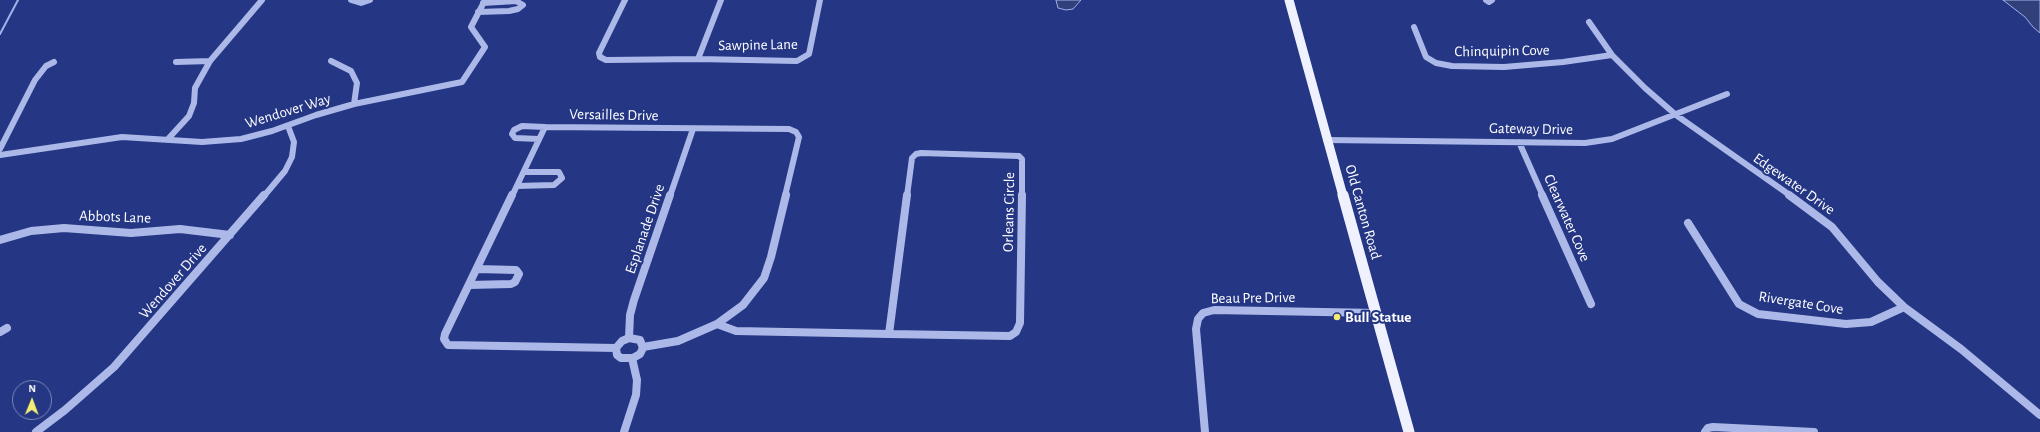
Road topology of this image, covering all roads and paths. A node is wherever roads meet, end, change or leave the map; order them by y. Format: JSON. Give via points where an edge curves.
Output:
{"nodes":[{"id":1,"x":262,"y":0,"type":"edge"},
{"id":2,"x":351,"y":0,"type":"edge"},
{"id":3,"x":370,"y":0,"type":"edge"},
{"id":4,"x":625,"y":0,"type":"edge"},
{"id":5,"x":721,"y":0,"type":"edge"},
{"id":6,"x":820,"y":0,"type":"edge"},
{"id":7,"x":1289,"y":0,"type":"edge"},
{"id":8,"x":1486,"y":0,"type":"edge"},
{"id":9,"x":1492,"y":0,"type":"edge"},
{"id":10,"x":484,"y":1,"type":"edge"},
{"id":11,"x":478,"y":12,"type":"junction"},
{"id":12,"x":1588,"y":22,"type":"dead end"},
{"id":13,"x":1414,"y":27,"type":"dead end"},
{"id":14,"x":1612,"y":55,"type":"junction"},
{"id":15,"x":698,"y":59,"type":"junction"},
{"id":16,"x":210,"y":61,"type":"junction"},
{"id":17,"x":331,"y":61,"type":"dead end"},
{"id":18,"x":54,"y":62,"type":"dead end"},
{"id":19,"x":176,"y":62,"type":"dead end"},
{"id":20,"x":1727,"y":94,"type":"dead end"},
{"id":21,"x":354,"y":104,"type":"junction"},
{"id":22,"x":1676,"y":115,"type":"junction"},
{"id":23,"x":288,"y":126,"type":"junction"},
{"id":24,"x":545,"y":127,"type":"junction"},
{"id":25,"x":692,"y":129,"type":"junction"},
{"id":26,"x":168,"y":139,"type":"junction"},
{"id":27,"x":539,"y":139,"type":"junction"},
{"id":28,"x":1326,"y":140,"type":"junction"},
{"id":29,"x":1519,"y":142,"type":"junction"},
{"id":30,"x":0,"y":149,"type":"edge"},
{"id":31,"x":0,"y":155,"type":"edge"},
{"id":32,"x":524,"y":172,"type":"junction"},
{"id":33,"x":517,"y":186,"type":"junction"},
{"id":34,"x":1688,"y":223,"type":"dead end"},
{"id":35,"x":230,"y":235,"type":"junction"},
{"id":36,"x":0,"y":240,"type":"edge"},
{"id":37,"x":477,"y":269,"type":"junction"},
{"id":38,"x":469,"y":285,"type":"junction"},
{"id":39,"x":1591,"y":304,"type":"dead end"},
{"id":40,"x":1904,"y":308,"type":"junction"},
{"id":41,"x":1376,"y":313,"type":"junction"},
{"id":42,"x":718,"y":324,"type":"junction"},
{"id":43,"x":889,"y":334,"type":"junction"},
{"id":44,"x":629,"y":338,"type":"junction"},
{"id":45,"x":643,"y":347,"type":"junction"},
{"id":46,"x":616,"y":348,"type":"junction"},
{"id":47,"x":632,"y":358,"type":"junction"},
{"id":48,"x":2040,"y":415,"type":"edge"},
{"id":49,"x":36,"y":432,"type":"edge"},
{"id":50,"x":624,"y":432,"type":"edge"},
{"id":51,"x":1205,"y":432,"type":"edge"},
{"id":52,"x":1408,"y":432,"type":"edge"},
{"id":53,"x":1705,"y":432,"type":"edge"},
{"id":54,"x":1814,"y":432,"type":"edge"}],
"edges":[{"from":1,"to":16,"type":"street"},
{"from":2,"to":3,"type":"street","via":[[361,3]]},
{"from":4,"to":15,"type":"street","name":"Sawpine Lane","via":[[599,53],[600,57],[606,60]]},
{"from":5,"to":15,"type":"street"},
{"from":6,"to":15,"type":"street","name":"Sawpine Lane","via":[[809,54],[804,58],[797,61]]},
{"from":7,"to":28,"type":"main road","name":"Old Canton Road"},
{"from":8,"to":9,"type":"street"},
{"from":10,"to":11,"type":"street","name":"Wendover Way"},
{"from":10,"to":11,"type":"street","via":[[516,1],[523,5],[509,11]]},
{"from":11,"to":21,"type":"street","name":"Wendover Way","via":[[471,27],[485,47],[462,82]]},
{"from":12,"to":14,"type":"street","name":"Edgewater Drive"},
{"from":13,"to":14,"type":"street","name":"Chinquipin Cove","via":[[1426,56],[1436,63],[1452,66],[1504,67]]},
{"from":14,"to":22,"type":"street","name":"Edgewater Drive"},
{"from":16,"to":19,"type":"street"},
{"from":16,"to":26,"type":"street","via":[[195,88],[190,116]]},
{"from":17,"to":21,"type":"street","via":[[351,71],[357,83]]},
{"from":18,"to":30,"type":"street","via":[[46,66],[35,80]]},
{"from":20,"to":22,"type":"street","name":"Gateway Drive"},
{"from":21,"to":23,"type":"street","name":"Wendover Way"},
{"from":22,"to":29,"type":"street","name":"Gateway Drive","via":[[1612,139],[1592,142]]},
{"from":22,"to":40,"type":"street","name":"Edgewater Drive","via":[[1832,227],[1878,282]]},
{"from":23,"to":26,"type":"street","name":"Wendover Way","via":[[241,139],[202,142]]},
{"from":23,"to":35,"type":"street","name":"Wendover Drive","via":[[294,142],[292,157],[285,171]]},
{"from":24,"to":25,"type":"street","name":"Versailles Drive"},
{"from":24,"to":27,"type":"street"},
{"from":24,"to":27,"type":"street","name":"Versailles Drive","via":[[522,126],[512,134],[515,138]]},
{"from":25,"to":42,"type":"street","name":"Versailles Drive","via":[[789,129],[796,132],[799,137],[764,278],[743,305]]},
{"from":25,"to":44,"type":"street","name":"Esplanade Drive","via":[[634,300],[630,315]]},
{"from":26,"to":31,"type":"street","name":"Wendover Way","via":[[122,137]]},
{"from":27,"to":32,"type":"street"},
{"from":28,"to":29,"type":"street","name":"Gateway Drive"},
{"from":28,"to":41,"type":"main road","name":"Old Canton Road"},
{"from":29,"to":39,"type":"street","name":"Clearwater Cove"},
{"from":32,"to":33,"type":"street"},
{"from":32,"to":33,"type":"street","via":[[559,172],[562,178],[554,185]]},
{"from":33,"to":37,"type":"street"},
{"from":34,"to":40,"type":"street","name":"Rivergate Cove","via":[[1739,304],[1758,314],[1846,324],[1871,322]]},
{"from":35,"to":36,"type":"street","name":"Abbots Lane","via":[[180,229],[131,233],[64,228],[31,232]]},
{"from":35,"to":49,"type":"street","name":"Wendover Drive","via":[[114,367]]},
{"from":37,"to":38,"type":"street"},
{"from":37,"to":38,"type":"street","via":[[516,270],[519,274],[511,284]]},
{"from":38,"to":46,"type":"street","via":[[445,334],[444,339],[448,345]]},
{"from":40,"to":48,"type":"street","name":"Edgewater Drive","via":[[1961,349]]},
{"from":41,"to":51,"type":"street","name":"Beau Pre Drive","via":[[1214,310],[1202,313],[1196,329]]},
{"from":41,"to":52,"type":"main road","name":"Old Canton Road"},
{"from":42,"to":43,"type":"street","name":"Orleans Circle","via":[[736,331]]},
{"from":42,"to":45,"type":"street","name":"Versailles Drive","via":[[678,341]]},
{"from":43,"to":43,"type":"street","name":"Orleans Circle","via":[[1010,336],[1016,332],[1020,323],[1022,158],[922,153],[912,158]]},
{"from":44,"to":45,"type":"street","via":[[640,340]]},
{"from":44,"to":46,"type":"street","via":[[619,343]]},
{"from":45,"to":47,"type":"street","via":[[640,354]]},
{"from":46,"to":47,"type":"street","via":[[618,357]]},
{"from":47,"to":50,"type":"street","via":[[637,380],[636,395]]},
{"from":53,"to":54,"type":"street","via":[[1713,427]]}]}
